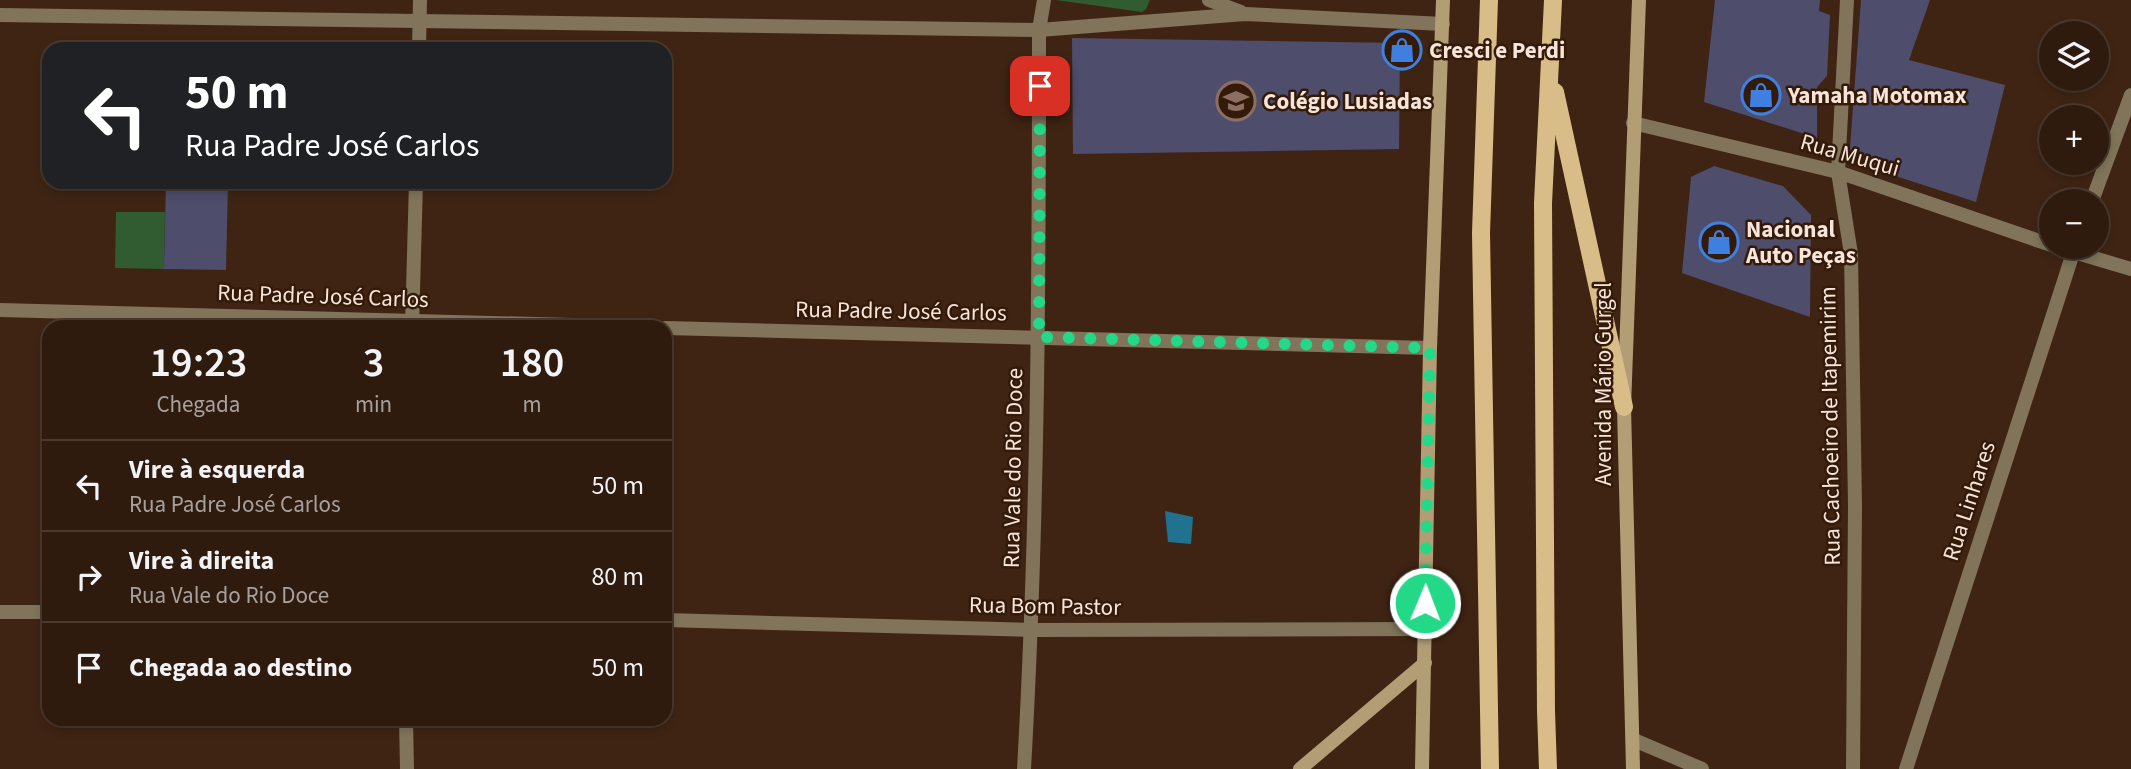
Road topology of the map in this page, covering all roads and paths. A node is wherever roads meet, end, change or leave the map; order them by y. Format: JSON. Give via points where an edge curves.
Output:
{"nodes":[{"id":1,"x":420,"y":0,"type":"edge"},
{"id":2,"x":1044,"y":0,"type":"edge"},
{"id":3,"x":1209,"y":0,"type":"edge"},
{"id":4,"x":1443,"y":0,"type":"edge"},
{"id":5,"x":1489,"y":0,"type":"edge"},
{"id":6,"x":1553,"y":0,"type":"edge"},
{"id":7,"x":1639,"y":0,"type":"edge"},
{"id":8,"x":1847,"y":0,"type":"edge"},
{"id":9,"x":1245,"y":13,"type":"junction"},
{"id":10,"x":0,"y":15,"type":"edge"},
{"id":11,"x":419,"y":21,"type":"junction"},
{"id":12,"x":1443,"y":24,"type":"junction"},
{"id":13,"x":1040,"y":30,"type":"junction"},
{"id":14,"x":419,"y":42,"type":"edge"},
{"id":15,"x":1549,"y":66,"type":"junction"},
{"id":16,"x":2131,"y":95,"type":"edge"},
{"id":17,"x":1633,"y":123,"type":"junction"},
{"id":18,"x":1838,"y":172,"type":"junction"},
{"id":19,"x":416,"y":189,"type":"edge"},
{"id":20,"x":2096,"y":189,"type":"edge"},
{"id":21,"x":2039,"y":241,"type":"edge"},
{"id":22,"x":2071,"y":259,"type":"edge"},
{"id":23,"x":2102,"y":259,"type":"edge"},
{"id":24,"x":2131,"y":269,"type":"edge"},
{"id":25,"x":0,"y":310,"type":"edge"},
{"id":26,"x":294,"y":320,"type":"edge"},
{"id":27,"x":412,"y":320,"type":"edge"},
{"id":28,"x":672,"y":328,"type":"edge"},
{"id":29,"x":1039,"y":337,"type":"junction"},
{"id":30,"x":1430,"y":348,"type":"junction"},
{"id":31,"x":1624,"y":407,"type":"junction"},
{"id":32,"x":0,"y":612,"type":"edge"},
{"id":33,"x":42,"y":612,"type":"edge"},
{"id":34,"x":672,"y":620,"type":"edge"},
{"id":35,"x":1424,"y":629,"type":"junction"},
{"id":36,"x":1032,"y":630,"type":"junction"},
{"id":37,"x":1424,"y":663,"type":"junction"},
{"id":38,"x":407,"y":726,"type":"edge"},
{"id":39,"x":1633,"y":740,"type":"junction"},
{"id":40,"x":407,"y":769,"type":"edge"},
{"id":41,"x":1024,"y":769,"type":"edge"},
{"id":42,"x":1300,"y":769,"type":"edge"},
{"id":43,"x":1422,"y":769,"type":"edge"},
{"id":44,"x":1490,"y":769,"type":"edge"},
{"id":45,"x":1548,"y":769,"type":"edge"},
{"id":46,"x":1633,"y":769,"type":"edge"},
{"id":47,"x":1702,"y":769,"type":"edge"},
{"id":48,"x":1853,"y":769,"type":"edge"},
{"id":49,"x":1906,"y":769,"type":"edge"}],
"edges":[{"from":1,"to":11,"type":"street"},
{"from":2,"to":13,"type":"street","name":"Rua Vale do Rio Doce"},
{"from":3,"to":9,"type":"street"},
{"from":4,"to":12,"type":"main road"},
{"from":5,"to":44,"type":"main road","via":[[1481,233]]},
{"from":6,"to":15,"type":"main road"},
{"from":7,"to":17,"type":"main road","name":"Avenida Mário Gurgel"},
{"from":8,"to":18,"type":"street","name":"Rua Cachoeiro de Itapemirim"},
{"from":9,"to":12,"type":"street"},
{"from":9,"to":13,"type":"street"},
{"from":10,"to":11,"type":"street"},
{"from":11,"to":13,"type":"street"},
{"from":11,"to":14,"type":"street"},
{"from":12,"to":30,"type":"main road"},
{"from":13,"to":29,"type":"street","name":"Rua Vale do Rio Doce"},
{"from":15,"to":31,"type":"main road"},
{"from":15,"to":45,"type":"main road","via":[[1544,203]]},
{"from":16,"to":20,"type":"street"},
{"from":17,"to":18,"type":"street","name":"Rua Muqui"},
{"from":17,"to":31,"type":"main road","name":"Avenida Mário Gurgel"},
{"from":18,"to":21,"type":"street","name":"Rua Muqui"},
{"from":18,"to":48,"type":"street","name":"Rua Cachoeiro de Itapemirim","via":[[1851,254]]},
{"from":19,"to":27,"type":"street"},
{"from":22,"to":49,"type":"street","name":"Rua Linhares"},
{"from":23,"to":24,"type":"street"},
{"from":25,"to":26,"type":"street","name":"Rua Padre José Carlos"},
{"from":28,"to":29,"type":"street","name":"Rua Padre José Carlos"},
{"from":29,"to":30,"type":"street","name":"Rua Padre José Carlos"},
{"from":29,"to":36,"type":"street","name":"Rua Vale do Rio Doce"},
{"from":30,"to":35,"type":"main road"},
{"from":31,"to":39,"type":"main road","name":"Avenida Mário Gurgel"},
{"from":32,"to":33,"type":"street"},
{"from":34,"to":36,"type":"street","name":"Rua Bom Pastor"},
{"from":35,"to":36,"type":"street","name":"Rua Bom Pastor"},
{"from":35,"to":37,"type":"main road"},
{"from":36,"to":41,"type":"street","name":"Rua Vale do Rio Doce"},
{"from":37,"to":42,"type":"main road"},
{"from":37,"to":43,"type":"main road"},
{"from":38,"to":40,"type":"street"},
{"from":39,"to":46,"type":"main road","name":"Avenida Mário Gurgel"},
{"from":39,"to":47,"type":"street"}]}
